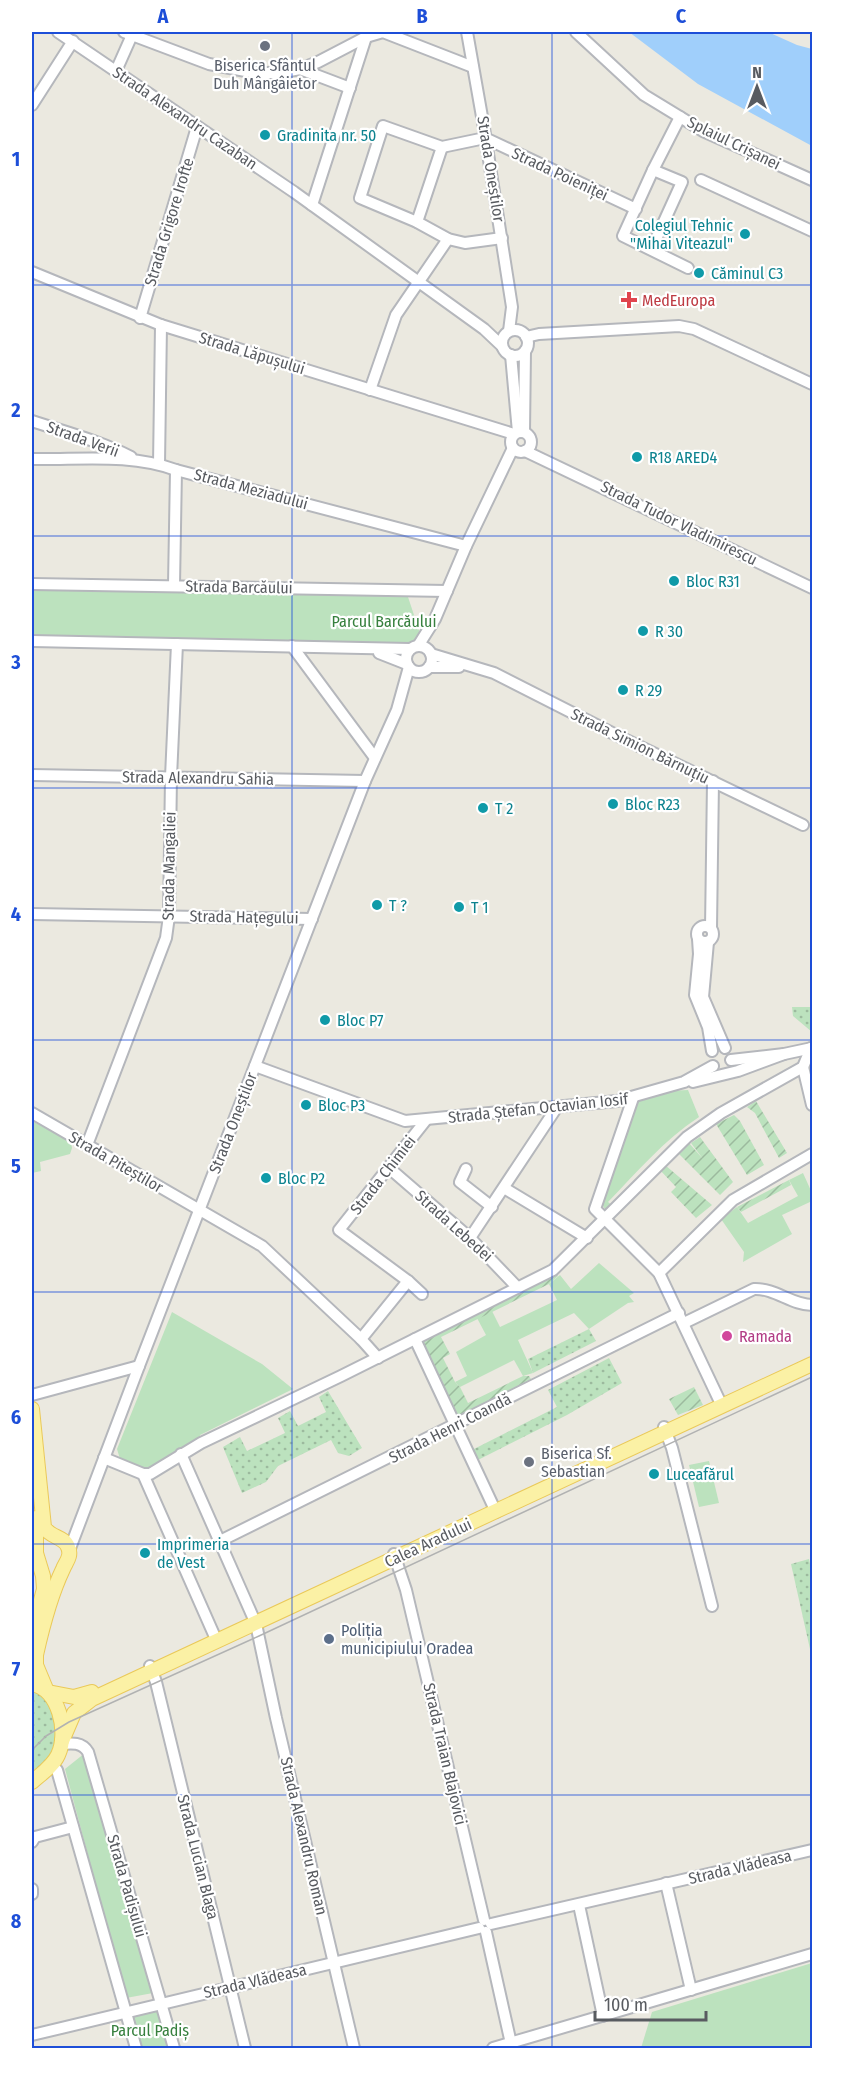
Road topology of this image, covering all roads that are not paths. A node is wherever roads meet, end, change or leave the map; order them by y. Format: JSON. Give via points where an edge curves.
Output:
{"nodes":[{"id":1,"x":58,"y":32,"type":"edge"},
{"id":2,"x":467,"y":32,"type":"edge"},
{"id":3,"x":576,"y":32,"type":"edge"},
{"id":4,"x":134,"y":34,"type":"edge"},
{"id":5,"x":366,"y":37,"type":"junction"},
{"id":6,"x":73,"y":41,"type":"junction"},
{"id":7,"x":473,"y":67,"type":"junction"},
{"id":8,"x":300,"y":69,"type":"junction"},
{"id":9,"x":116,"y":71,"type":"junction"},
{"id":10,"x":350,"y":88,"type":"junction"},
{"id":11,"x":32,"y":105,"type":"edge"},
{"id":12,"x":680,"y":117,"type":"junction"},
{"id":13,"x":197,"y":127,"type":"junction"},
{"id":14,"x":485,"y":138,"type":"junction"},
{"id":15,"x":442,"y":147,"type":"junction"},
{"id":16,"x":653,"y":170,"type":"junction"},
{"id":17,"x":701,"y":180,"type":"dead end"},
{"id":18,"x":813,"y":180,"type":"edge"},
{"id":19,"x":312,"y":206,"type":"junction"},
{"id":20,"x":636,"y":209,"type":"junction"},
{"id":21,"x":417,"y":222,"type":"junction"},
{"id":22,"x":813,"y":231,"type":"edge"},
{"id":23,"x":657,"y":237,"type":"dead end"},
{"id":24,"x":502,"y":238,"type":"junction"},
{"id":25,"x":448,"y":239,"type":"junction"},
{"id":26,"x":688,"y":268,"type":"dead end"},
{"id":27,"x":32,"y":272,"type":"edge"},
{"id":28,"x":419,"y":282,"type":"junction"},
{"id":29,"x":512,"y":307,"type":"junction"},
{"id":30,"x":140,"y":318,"type":"junction"},
{"id":31,"x":161,"y":325,"type":"junction"},
{"id":32,"x":484,"y":329,"type":"junction"},
{"id":33,"x":508,"y":332,"type":"junction"},
{"id":34,"x":525,"y":335,"type":"junction"},
{"id":35,"x":502,"y":346,"type":"junction"},
{"id":36,"x":525,"y":351,"type":"junction"},
{"id":37,"x":511,"y":355,"type":"junction"},
{"id":38,"x":813,"y":384,"type":"edge"},
{"id":39,"x":370,"y":390,"type":"junction"},
{"id":40,"x":32,"y":421,"type":"edge"},
{"id":41,"x":87,"y":438,"type":"junction"},
{"id":42,"x":520,"y":441,"type":"junction"},
{"id":43,"x":32,"y":459,"type":"edge"},
{"id":44,"x":134,"y":459,"type":"junction"},
{"id":45,"x":85,"y":460,"type":"junction"},
{"id":46,"x":159,"y":464,"type":"junction"},
{"id":47,"x":176,"y":470,"type":"junction"},
{"id":48,"x":466,"y":546,"type":"junction"},
{"id":49,"x":32,"y":584,"type":"edge"},
{"id":50,"x":174,"y":585,"type":"junction"},
{"id":51,"x":813,"y":588,"type":"edge"},
{"id":52,"x":447,"y":591,"type":"junction"},
{"id":53,"x":435,"y":619,"type":"junction"},
{"id":54,"x":32,"y":641,"type":"edge"},
{"id":55,"x":177,"y":644,"type":"junction"},
{"id":56,"x":292,"y":646,"type":"junction"},
{"id":57,"x":414,"y":648,"type":"junction"},
{"id":58,"x":367,"y":650,"type":"junction"},
{"id":59,"x":430,"y":652,"type":"junction"},
{"id":60,"x":408,"y":666,"type":"junction"},
{"id":61,"x":477,"y":667,"type":"junction"},
{"id":62,"x":425,"y":669,"type":"junction"},
{"id":63,"x":397,"y":710,"type":"junction"},
{"id":64,"x":375,"y":758,"type":"junction"},
{"id":65,"x":32,"y":775,"type":"edge"},
{"id":66,"x":171,"y":777,"type":"junction"},
{"id":67,"x":365,"y":780,"type":"junction"},
{"id":68,"x":713,"y":781,"type":"junction"},
{"id":69,"x":803,"y":825,"type":"dead end"},
{"id":70,"x":32,"y":914,"type":"edge"},
{"id":71,"x":169,"y":916,"type":"junction"},
{"id":72,"x":312,"y":919,"type":"junction"},
{"id":73,"x":703,"y":940,"type":"junction"},
{"id":74,"x":812,"y":1048,"type":"edge"},
{"id":75,"x":728,"y":1054,"type":"junction"},
{"id":76,"x":784,"y":1054,"type":"junction"},
{"id":77,"x":712,"y":1059,"type":"junction"},
{"id":78,"x":255,"y":1066,"type":"junction"},
{"id":79,"x":803,"y":1067,"type":"junction"},
{"id":80,"x":684,"y":1082,"type":"junction"},
{"id":81,"x":633,"y":1098,"type":"junction"},
{"id":82,"x":813,"y":1105,"type":"edge"},
{"id":83,"x":557,"y":1107,"type":"junction"},
{"id":84,"x":32,"y":1113,"type":"edge"},
{"id":85,"x":426,"y":1120,"type":"junction"},
{"id":86,"x":87,"y":1145,"type":"junction"},
{"id":87,"x":813,"y":1154,"type":"edge"},
{"id":88,"x":388,"y":1167,"type":"junction"},
{"id":89,"x":466,"y":1169,"type":"dead end"},
{"id":90,"x":504,"y":1188,"type":"junction"},
{"id":91,"x":492,"y":1207,"type":"junction"},
{"id":92,"x":199,"y":1211,"type":"junction"},
{"id":93,"x":605,"y":1219,"type":"junction"},
{"id":94,"x":470,"y":1238,"type":"junction"},
{"id":95,"x":587,"y":1238,"type":"junction"},
{"id":96,"x":659,"y":1273,"type":"junction"},
{"id":97,"x":408,"y":1281,"type":"junction"},
{"id":98,"x":518,"y":1288,"type":"junction"},
{"id":99,"x":422,"y":1294,"type":"dead end"},
{"id":100,"x":813,"y":1305,"type":"edge"},
{"id":101,"x":679,"y":1313,"type":"junction"},
{"id":102,"x":684,"y":1323,"type":"junction"},
{"id":103,"x":362,"y":1339,"type":"junction"},
{"id":104,"x":415,"y":1339,"type":"junction"},
{"id":105,"x":378,"y":1358,"type":"junction"},
{"id":106,"x":813,"y":1358,"type":"edge"},
{"id":107,"x":813,"y":1364,"type":"edge"},
{"id":108,"x":139,"y":1366,"type":"junction"},
{"id":109,"x":32,"y":1395,"type":"edge"},
{"id":110,"x":721,"y":1403,"type":"junction"},
{"id":111,"x":32,"y":1409,"type":"edge"},
{"id":112,"x":456,"y":1425,"type":"junction"},
{"id":113,"x":665,"y":1429,"type":"junction"},
{"id":114,"x":181,"y":1454,"type":"junction"},
{"id":115,"x":104,"y":1458,"type":"junction"},
{"id":116,"x":143,"y":1474,"type":"junction"},
{"id":117,"x":32,"y":1475,"type":"edge"},
{"id":118,"x":495,"y":1510,"type":"junction"},
{"id":119,"x":220,"y":1541,"type":"junction"},
{"id":120,"x":66,"y":1542,"type":"junction"},
{"id":121,"x":37,"y":1548,"type":"junction"},
{"id":122,"x":395,"y":1557,"type":"junction"},
{"id":123,"x":39,"y":1564,"type":"junction"},
{"id":124,"x":64,"y":1566,"type":"junction"},
{"id":125,"x":712,"y":1605,"type":"dead end"},
{"id":126,"x":34,"y":1614,"type":"edge"},
{"id":127,"x":255,"y":1622,"type":"junction"},
{"id":128,"x":32,"y":1633,"type":"edge"},
{"id":129,"x":215,"y":1637,"type":"junction"},
{"id":130,"x":151,"y":1668,"type":"junction"},
{"id":131,"x":32,"y":1684,"type":"edge"},
{"id":132,"x":47,"y":1690,"type":"junction"},
{"id":133,"x":62,"y":1742,"type":"junction"},
{"id":134,"x":50,"y":1767,"type":"junction"},
{"id":135,"x":32,"y":1782,"type":"edge"},
{"id":136,"x":73,"y":1827,"type":"junction"},
{"id":137,"x":32,"y":1842,"type":"edge"},
{"id":138,"x":813,"y":1850,"type":"edge"},
{"id":139,"x":666,"y":1883,"type":"junction"},
{"id":140,"x":32,"y":1889,"type":"edge"},
{"id":141,"x":32,"y":1894,"type":"edge"},
{"id":142,"x":579,"y":1905,"type":"junction"},
{"id":143,"x":485,"y":1926,"type":"junction"},
{"id":144,"x":813,"y":1953,"type":"edge"},
{"id":145,"x":333,"y":1963,"type":"junction"},
{"id":146,"x":230,"y":1987,"type":"junction"},
{"id":147,"x":690,"y":1990,"type":"junction"},
{"id":148,"x":161,"y":2003,"type":"junction"},
{"id":149,"x":126,"y":2012,"type":"junction"},
{"id":150,"x":603,"y":2016,"type":"junction"},
{"id":151,"x":32,"y":2035,"type":"edge"},
{"id":152,"x":511,"y":2046,"type":"edge"},
{"id":153,"x":136,"y":2049,"type":"edge"},
{"id":154,"x":174,"y":2049,"type":"edge"},
{"id":155,"x":246,"y":2049,"type":"edge"},
{"id":156,"x":354,"y":2049,"type":"edge"},
{"id":157,"x":493,"y":2049,"type":"edge"}],
"edges":[{"from":1,"to":6,"type":"street","name":"Strada Alexandru Cazaban"},
{"from":2,"to":7,"type":"street","name":"Strada Oneștilor"},
{"from":3,"to":12,"type":"street","name":"Splaiul Crișanei","via":[[644,95]]},
{"from":4,"to":8,"type":"street","via":[[209,64],[232,69],[256,73]]},
{"from":4,"to":9,"type":"street"},
{"from":5,"to":7,"type":"street","via":[[383,32]]},
{"from":5,"to":8,"type":"street"},
{"from":5,"to":10,"type":"street"},
{"from":6,"to":9,"type":"street","name":"Strada Alexandru Cazaban"},
{"from":6,"to":11,"type":"street"},
{"from":7,"to":14,"type":"street","name":"Strada Oneștilor"},
{"from":8,"to":10,"type":"street"},
{"from":9,"to":13,"type":"street","name":"Strada Alexandru Cazaban"},
{"from":10,"to":19,"type":"street"},
{"from":12,"to":16,"type":"street"},
{"from":12,"to":18,"type":"street","name":"Splaiul Crișanei"},
{"from":13,"to":19,"type":"street","name":"Strada Alexandru Cazaban"},
{"from":13,"to":30,"type":"street","name":"Strada Grigore Irofte"},
{"from":14,"to":15,"type":"street"},
{"from":14,"to":20,"type":"street","name":"Strada Poieniței"},
{"from":14,"to":24,"type":"street","name":"Strada Oneștilor"},
{"from":15,"to":21,"type":"street"},
{"from":15,"to":21,"type":"street","via":[[383,126],[360,198]]},
{"from":16,"to":20,"type":"street"},
{"from":16,"to":23,"type":"street","via":[[682,182]]},
{"from":17,"to":22,"type":"street"},
{"from":19,"to":28,"type":"street","name":"Strada Alexandru Cazaban"},
{"from":20,"to":26,"type":"street","via":[[623,236]]},
{"from":21,"to":25,"type":"street"},
{"from":24,"to":25,"type":"street","via":[[465,243]]},
{"from":24,"to":29,"type":"street","name":"Strada Oneștilor"},
{"from":25,"to":28,"type":"street"},
{"from":27,"to":30,"type":"street","name":"Strada Lăpușului"},
{"from":28,"to":32,"type":"street","name":"Strada Alexandru Cazaban"},
{"from":28,"to":39,"type":"street","via":[[390,328]]},
{"from":29,"to":33,"type":"street","name":"Strada Oneștilor"},
{"from":29,"to":34,"type":"street","name":"Strada Oneștilor"},
{"from":30,"to":31,"type":"street","name":"Strada Lăpușului"},
{"from":31,"to":39,"type":"street","name":"Strada Lăpușului"},
{"from":31,"to":46,"type":"street"},
{"from":32,"to":33,"type":"street","name":"Strada Alexandru Cazaban"},
{"from":32,"to":35,"type":"street","name":"Strada Alexandru Cazaban"},
{"from":33,"to":34,"type":"street","via":[[517,330]]},
{"from":33,"to":35,"type":"street"},
{"from":34,"to":36,"type":"street"},
{"from":34,"to":38,"type":"street","via":[[679,326],[694,329]]},
{"from":35,"to":37,"type":"street"},
{"from":36,"to":37,"type":"street"},
{"from":36,"to":42,"type":"street"},
{"from":37,"to":42,"type":"street"},
{"from":39,"to":42,"type":"street","name":"Strada Lăpușului"},
{"from":40,"to":41,"type":"street","name":"Strada Verii"},
{"from":41,"to":44,"type":"street","name":"Strada Verii"},
{"from":41,"to":45,"type":"street"},
{"from":42,"to":48,"type":"street"},
{"from":42,"to":51,"type":"street","name":"Strada Tudor Vladimirescu","via":[[545,459]]},
{"from":43,"to":45,"type":"street","name":"Strada Meziadului"},
{"from":44,"to":45,"type":"street","name":"Strada Meziadului"},
{"from":44,"to":46,"type":"street","name":"Strada Meziadului"},
{"from":46,"to":47,"type":"street","name":"Strada Meziadului"},
{"from":47,"to":48,"type":"street","name":"Strada Meziadului"},
{"from":47,"to":50,"type":"street"},
{"from":48,"to":52,"type":"street"},
{"from":49,"to":50,"type":"street","name":"Strada Barcăului"},
{"from":50,"to":52,"type":"street","name":"Strada Barcăului"},
{"from":52,"to":53,"type":"street"},
{"from":53,"to":57,"type":"street"},
{"from":53,"to":59,"type":"street"},
{"from":54,"to":55,"type":"street"},
{"from":55,"to":56,"type":"street"},
{"from":55,"to":66,"type":"street","name":"Strada Mangaliei"},
{"from":56,"to":58,"type":"street"},
{"from":56,"to":64,"type":"street"},
{"from":57,"to":58,"type":"street"},
{"from":57,"to":59,"type":"street"},
{"from":57,"to":60,"type":"street","via":[[406,656]]},
{"from":58,"to":60,"type":"street"},
{"from":59,"to":61,"type":"street","name":"Strada Simion Bărnuțiu"},
{"from":59,"to":62,"type":"street","via":[[431,663]]},
{"from":60,"to":62,"type":"street"},
{"from":60,"to":63,"type":"street","name":"Strada Oneștilor"},
{"from":61,"to":62,"type":"street","name":"Strada Simion Bărnuțiu"},
{"from":61,"to":68,"type":"street","name":"Strada Simion Bărnuțiu"},
{"from":62,"to":63,"type":"street","name":"Strada Oneștilor"},
{"from":63,"to":64,"type":"street","name":"Strada Oneștilor"},
{"from":64,"to":67,"type":"street","name":"Strada Oneștilor"},
{"from":65,"to":66,"type":"street","name":"Strada Alexandru Sahia"},
{"from":66,"to":67,"type":"street","name":"Strada Alexandru Sahia"},
{"from":66,"to":71,"type":"street","name":"Strada Mangaliei"},
{"from":67,"to":72,"type":"street","name":"Strada Oneștilor"},
{"from":68,"to":69,"type":"street","name":"Strada Simion Bărnuțiu"},
{"from":68,"to":73,"type":"street","via":[[710,907],[706,927],[713,936]]},
{"from":70,"to":71,"type":"street","name":"Strada Hațegului"},
{"from":71,"to":72,"type":"street","name":"Strada Hațegului"},
{"from":71,"to":86,"type":"street","name":"Strada Mangaliei","via":[[166,938]]},
{"from":72,"to":78,"type":"street","name":"Strada Oneștilor"},
{"from":73,"to":75,"type":"street","via":[[703,997]]},
{"from":73,"to":77,"type":"street","via":[[695,995],[708,1027]]},
{"from":74,"to":76,"type":"street","name":"Strada Ștefan Octavian Iosif"},
{"from":74,"to":79,"type":"street"},
{"from":75,"to":76,"type":"street","name":"Strada Ștefan Octavian Iosif"},
{"from":75,"to":77,"type":"street","name":"Strada Ștefan Octavian Iosif","via":[[718,1047]]},
{"from":75,"to":77,"type":"street","name":"Strada Ștefan Octavian Iosif","via":[[724,1068]]},
{"from":76,"to":80,"type":"street","name":"Strada Ștefan Octavian Iosif","via":[[738,1071]]},
{"from":77,"to":80,"type":"street","name":"Strada Ștefan Octavian Iosif"},
{"from":78,"to":85,"type":"street","name":"Strada Ștefan Octavian Iosif","via":[[405,1121]]},
{"from":78,"to":92,"type":"street","name":"Strada Oneștilor"},
{"from":79,"to":82,"type":"street"},
{"from":79,"to":93,"type":"street","via":[[687,1137]]},
{"from":80,"to":81,"type":"street","name":"Strada Ștefan Octavian Iosif"},
{"from":81,"to":83,"type":"street","name":"Strada Ștefan Octavian Iosif"},
{"from":81,"to":93,"type":"street","via":[[595,1207]]},
{"from":83,"to":85,"type":"street","name":"Strada Ștefan Octavian Iosif"},
{"from":83,"to":90,"type":"street"},
{"from":84,"to":86,"type":"street","name":"Strada Piteștilor"},
{"from":85,"to":88,"type":"street","name":"Strada Chimiei"},
{"from":86,"to":92,"type":"street","name":"Strada Piteștilor"},
{"from":87,"to":96,"type":"street","via":[[734,1200]]},
{"from":88,"to":94,"type":"street","name":"Strada Lebedei"},
{"from":88,"to":97,"type":"street","name":"Strada Chimiei","via":[[339,1230]]},
{"from":89,"to":91,"type":"street","via":[[460,1182]]},
{"from":90,"to":91,"type":"street"},
{"from":90,"to":95,"type":"street"},
{"from":91,"to":94,"type":"street"},
{"from":92,"to":103,"type":"street","name":"Strada Piteștilor","via":[[262,1246]]},
{"from":92,"to":108,"type":"street","name":"Strada Oneștilor"},
{"from":93,"to":95,"type":"street"},
{"from":93,"to":96,"type":"street"},
{"from":94,"to":98,"type":"street","name":"Strada Lebedei"},
{"from":95,"to":98,"type":"street","via":[[553,1270]]},
{"from":96,"to":101,"type":"street"},
{"from":97,"to":99,"type":"street"},
{"from":97,"to":103,"type":"street"},
{"from":98,"to":104,"type":"street"},
{"from":100,"to":102,"type":"street","via":[[766,1289],[754,1289]]},
{"from":101,"to":102,"type":"street"},
{"from":101,"to":112,"type":"street","name":"Strada Henri Coandă"},
{"from":102,"to":110,"type":"street"},
{"from":103,"to":105,"type":"street","name":"Strada Piteștilor"},
{"from":104,"to":105,"type":"street"},
{"from":104,"to":112,"type":"street"},
{"from":105,"to":114,"type":"street"},
{"from":106,"to":110,"type":"main road","name":"Calea Aradului"},
{"from":107,"to":110,"type":"main road","name":"Calea Aradului"},
{"from":108,"to":109,"type":"street"},
{"from":108,"to":115,"type":"street","name":"Strada Oneștilor"},
{"from":110,"to":113,"type":"main road","name":"Calea Aradului"},
{"from":111,"to":120,"type":"main road","via":[[46,1530]]},
{"from":112,"to":118,"type":"street"},
{"from":112,"to":119,"type":"street","name":"Strada Henri Coandă"},
{"from":113,"to":118,"type":"main road","name":"Calea Aradului"},
{"from":113,"to":125,"type":"street"},
{"from":114,"to":116,"type":"street"},
{"from":114,"to":119,"type":"street","name":"Strada Alexandru Roman"},
{"from":115,"to":116,"type":"street"},
{"from":115,"to":120,"type":"street","name":"Strada Oneștilor"},
{"from":116,"to":129,"type":"street"},
{"from":117,"to":121,"type":"main road"},
{"from":118,"to":122,"type":"main road","name":"Calea Aradului"},
{"from":119,"to":127,"type":"street","name":"Strada Alexandru Roman"},
{"from":120,"to":121,"type":"main road","via":[[44,1539]]},
{"from":120,"to":124,"type":"main road","via":[[69,1557]]},
{"from":121,"to":123,"type":"main road"},
{"from":122,"to":127,"type":"main road","name":"Calea Aradului"},
{"from":122,"to":143,"type":"street","name":"Strada Traian Blajovici"},
{"from":123,"to":124,"type":"main road","via":[[49,1570]]},
{"from":123,"to":126,"type":"main road","via":[[44,1589]]},
{"from":124,"to":132,"type":"main road","via":[[35,1657]]},
{"from":126,"to":128,"type":"main road"},
{"from":127,"to":129,"type":"main road","name":"Calea Aradului"},
{"from":127,"to":130,"type":"main road","name":"Calea Aradului"},
{"from":127,"to":145,"type":"street","name":"Strada Alexandru Roman"},
{"from":129,"to":130,"type":"main road","name":"Calea Aradului"},
{"from":130,"to":132,"type":"main road","name":"Calea Aradului","via":[[83,1696],[69,1697]]},
{"from":130,"to":133,"type":"main road","name":"Calea Aradului","via":[[80,1706]]},
{"from":130,"to":146,"type":"street","name":"Strada Lucian Blaga"},
{"from":131,"to":132,"type":"main road","name":"Calea Aradului"},
{"from":132,"to":133,"type":"main road","via":[[59,1714]]},
{"from":133,"to":134,"type":"main road","name":"Calea Aradului"},
{"from":133,"to":148,"type":"street","name":"Strada Padișului","via":[[78,1744],[88,1752]]},
{"from":134,"to":135,"type":"main road","name":"Calea Aradului"},
{"from":134,"to":136,"type":"street","name":"Strada Padișului","via":[[57,1770]]},
{"from":136,"to":137,"type":"street","via":[[35,1837]]},
{"from":136,"to":149,"type":"street","name":"Strada Padișului"},
{"from":138,"to":139,"type":"street","name":"Strada Vlădeasa"},
{"from":139,"to":142,"type":"street","name":"Strada Vlădeasa"},
{"from":139,"to":147,"type":"street"},
{"from":140,"to":141,"type":"street"},
{"from":142,"to":143,"type":"street","name":"Strada Vlădeasa"},
{"from":142,"to":150,"type":"street"},
{"from":143,"to":145,"type":"street","name":"Strada Vlădeasa"},
{"from":143,"to":152,"type":"street","name":"Strada Traian Blajovici"},
{"from":144,"to":147,"type":"street"},
{"from":145,"to":146,"type":"street","name":"Strada Vlădeasa"},
{"from":145,"to":156,"type":"street","name":"Strada Alexandru Roman"},
{"from":146,"to":148,"type":"street","name":"Strada Vlădeasa"},
{"from":146,"to":155,"type":"street","name":"Strada Lucian Blaga"},
{"from":147,"to":150,"type":"street"},
{"from":148,"to":149,"type":"street","name":"Strada Vlădeasa"},
{"from":148,"to":154,"type":"street","name":"Strada Padișului"},
{"from":149,"to":151,"type":"street","name":"Strada Vlădeasa"},
{"from":149,"to":153,"type":"street","name":"Strada Padișului"},
{"from":150,"to":152,"type":"street"},
{"from":152,"to":157,"type":"street"}]}
